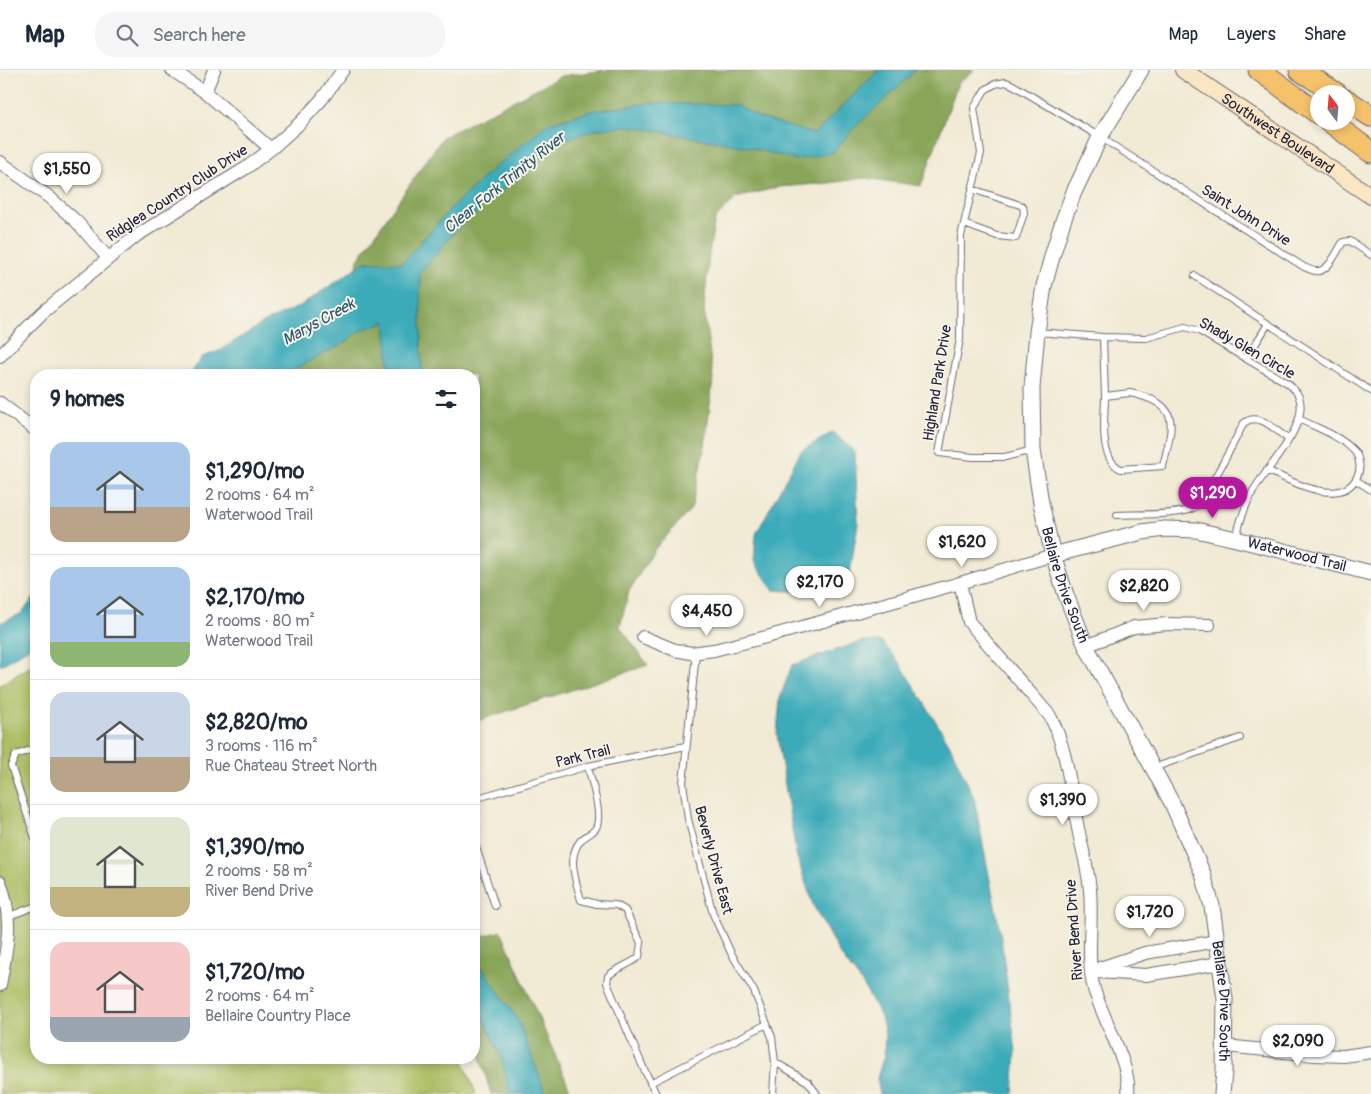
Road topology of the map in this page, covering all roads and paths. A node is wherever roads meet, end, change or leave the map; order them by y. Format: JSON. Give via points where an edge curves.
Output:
{"nodes":[{"id":1,"x":172,"y":70,"type":"edge"},
{"id":2,"x":214,"y":70,"type":"edge"},
{"id":3,"x":343,"y":70,"type":"edge"},
{"id":4,"x":1141,"y":70,"type":"edge"},
{"id":5,"x":1183,"y":70,"type":"edge"},
{"id":6,"x":1259,"y":70,"type":"edge"},
{"id":7,"x":1269,"y":70,"type":"edge"},
{"id":8,"x":1300,"y":70,"type":"edge"},
{"id":9,"x":1203,"y":77,"type":"edge"},
{"id":10,"x":1323,"y":85,"type":"edge"},
{"id":11,"x":205,"y":92,"type":"junction"},
{"id":12,"x":1310,"y":96,"type":"edge"},
{"id":13,"x":1355,"y":106,"type":"edge"},
{"id":14,"x":1310,"y":107,"type":"edge"},
{"id":15,"x":1371,"y":116,"type":"edge"},
{"id":16,"x":1355,"y":126,"type":"edge"},
{"id":17,"x":1341,"y":130,"type":"edge"},
{"id":18,"x":1371,"y":136,"type":"edge"},
{"id":19,"x":1100,"y":137,"type":"junction"},
{"id":20,"x":271,"y":149,"type":"junction"},
{"id":21,"x":1371,"y":152,"type":"edge"},
{"id":22,"x":0,"y":162,"type":"edge"},
{"id":23,"x":972,"y":189,"type":"junction"},
{"id":24,"x":1371,"y":196,"type":"edge"},
{"id":25,"x":964,"y":224,"type":"junction"},
{"id":26,"x":1371,"y":255,"type":"edge"},
{"id":27,"x":108,"y":258,"type":"junction"},
{"id":28,"x":1195,"y":276,"type":"dead end"},
{"id":29,"x":1268,"y":324,"type":"junction"},
{"id":30,"x":1037,"y":332,"type":"junction"},
{"id":31,"x":1103,"y":337,"type":"junction"},
{"id":32,"x":0,"y":356,"type":"edge"},
{"id":33,"x":1246,"y":359,"type":"junction"},
{"id":34,"x":1371,"y":391,"type":"edge"},
{"id":35,"x":1105,"y":396,"type":"junction"},
{"id":36,"x":0,"y":403,"type":"edge"},
{"id":37,"x":1299,"y":419,"type":"junction"},
{"id":38,"x":30,"y":425,"type":"edge"},
{"id":39,"x":1288,"y":439,"type":"junction"},
{"id":40,"x":1033,"y":450,"type":"junction"},
{"id":41,"x":1267,"y":470,"type":"junction"},
{"id":42,"x":1356,"y":480,"type":"junction"},
{"id":43,"x":1371,"y":490,"type":"edge"},
{"id":44,"x":1117,"y":515,"type":"dead end"},
{"id":45,"x":1236,"y":539,"type":"junction"},
{"id":46,"x":1053,"y":555,"type":"junction"},
{"id":47,"x":1371,"y":573,"type":"edge"},
{"id":48,"x":960,"y":583,"type":"junction"},
{"id":49,"x":1210,"y":625,"type":"dead end"},
{"id":50,"x":643,"y":637,"type":"dead end"},
{"id":51,"x":1086,"y":646,"type":"junction"},
{"id":52,"x":696,"y":653,"type":"junction"},
{"id":53,"x":1240,"y":738,"type":"dead end"},
{"id":54,"x":686,"y":746,"type":"junction"},
{"id":55,"x":30,"y":750,"type":"edge"},
{"id":56,"x":588,"y":766,"type":"junction"},
{"id":57,"x":1153,"y":768,"type":"junction"},
{"id":58,"x":480,"y":797,"type":"edge"},
{"id":59,"x":30,"y":823,"type":"edge"},
{"id":60,"x":480,"y":860,"type":"edge"},
{"id":61,"x":0,"y":882,"type":"edge"},
{"id":62,"x":495,"y":906,"type":"dead end"},
{"id":63,"x":30,"y":908,"type":"edge"},
{"id":64,"x":9,"y":916,"type":"junction"},
{"id":65,"x":1217,"y":941,"type":"junction"},
{"id":66,"x":1220,"y":963,"type":"junction"},
{"id":67,"x":1091,"y":971,"type":"junction"},
{"id":68,"x":0,"y":985,"type":"edge"},
{"id":69,"x":767,"y":1024,"type":"junction"},
{"id":70,"x":1224,"y":1046,"type":"junction"},
{"id":71,"x":1371,"y":1052,"type":"edge"},
{"id":72,"x":775,"y":1062,"type":"junction"},
{"id":73,"x":650,"y":1083,"type":"junction"},
{"id":74,"x":656,"y":1094,"type":"edge"},
{"id":75,"x":773,"y":1094,"type":"edge"},
{"id":76,"x":817,"y":1094,"type":"edge"},
{"id":77,"x":1128,"y":1094,"type":"edge"},
{"id":78,"x":1222,"y":1094,"type":"edge"}],
"edges":[{"from":1,"to":11,"type":"street"},
{"from":2,"to":11,"type":"street"},
{"from":3,"to":20,"type":"street","name":"Ridglea Country Club Drive","via":[[322,99]]},
{"from":4,"to":19,"type":"street","name":"Bellaire Drive South"},
{"from":5,"to":9,"type":"main road","name":"Southwest Boulevard"},
{"from":6,"to":14,"type":"highway"},
{"from":7,"to":12,"type":"highway"},
{"from":8,"to":10,"type":"highway"},
{"from":9,"to":24,"type":"main road","name":"Southwest Boulevard"},
{"from":11,"to":20,"type":"street"},
{"from":13,"to":15,"type":"highway"},
{"from":16,"to":18,"type":"highway"},
{"from":17,"to":21,"type":"highway"},
{"from":19,"to":23,"type":"lane","name":"Highland Park Drive","via":[[1013,85],[1006,82],[995,84],[985,90],[974,108],[981,153]]},
{"from":19,"to":26,"type":"lane","name":"Saint John Drive","via":[[1304,267],[1316,272],[1322,270],[1342,242],[1350,240]]},
{"from":19,"to":30,"type":"street","name":"Bellaire Drive South","via":[[1062,221],[1044,286]]},
{"from":20,"to":27,"type":"street","name":"Ridglea Country Club Drive","via":[[136,236]]},
{"from":22,"to":27,"type":"street","via":[[49,197]]},
{"from":23,"to":25,"type":"lane","name":"Highland Park Drive"},
{"from":23,"to":25,"type":"lane","via":[[1023,206],[1024,212],[1016,238],[997,236]]},
{"from":25,"to":40,"type":"lane","name":"Highland Park Drive","via":[[961,236],[960,339],[939,452],[1005,457]]},
{"from":27,"to":32,"type":"street","name":"Ridglea Country Club Drive","via":[[42,313]]},
{"from":28,"to":29,"type":"lane"},
{"from":29,"to":33,"type":"lane"},
{"from":29,"to":34,"type":"lane"},
{"from":30,"to":31,"type":"lane","name":"Shady Glen Circle"},
{"from":30,"to":40,"type":"street","name":"Bellaire Drive South","via":[[1032,388]]},
{"from":31,"to":33,"type":"lane","name":"Shady Glen Circle","via":[[1146,338],[1185,327],[1199,330]]},
{"from":31,"to":35,"type":"lane"},
{"from":33,"to":37,"type":"lane","name":"Shady Glen Circle","via":[[1289,384],[1298,393]]},
{"from":35,"to":35,"type":"lane","via":[[1105,443],[1115,467],[1121,470],[1163,466],[1172,429],[1171,418],[1163,406],[1148,396],[1130,392]]},
{"from":36,"to":38,"type":"street"},
{"from":37,"to":39,"type":"lane"},
{"from":37,"to":42,"type":"lane","via":[[1335,437],[1356,453],[1360,465]]},
{"from":39,"to":41,"type":"lane"},
{"from":39,"to":44,"type":"lane","via":[[1262,420],[1248,420],[1204,497],[1194,508],[1182,512]]},
{"from":40,"to":46,"type":"street","name":"Bellaire Drive South"},
{"from":41,"to":42,"type":"lane","via":[[1290,482],[1330,492],[1344,491]]},
{"from":41,"to":45,"type":"lane","via":[[1243,512]]},
{"from":42,"to":43,"type":"lane"},
{"from":45,"to":46,"type":"street","name":"Waterwood Trail","via":[[1196,530],[1165,529]]},
{"from":45,"to":47,"type":"street","name":"Waterwood Trail"},
{"from":46,"to":48,"type":"street","name":"Waterwood Trail"},
{"from":46,"to":51,"type":"street","name":"Bellaire Drive South"},
{"from":48,"to":52,"type":"street","name":"Waterwood Trail","via":[[770,636]]},
{"from":48,"to":67,"type":"street","name":"River Bend Drive","via":[[969,622],[1055,725],[1090,890]]},
{"from":49,"to":51,"type":"street","via":[[1134,627]]},
{"from":50,"to":52,"type":"street","name":"Waterwood Trail","via":[[675,650]]},
{"from":51,"to":57,"type":"street","name":"Bellaire Drive South"},
{"from":52,"to":54,"type":"lane","name":"Beverly Drive East"},
{"from":53,"to":57,"type":"lane"},
{"from":54,"to":56,"type":"lane","name":"Park Trail"},
{"from":54,"to":69,"type":"lane","name":"Beverly Drive East","via":[[683,783],[688,819],[713,914],[730,953],[754,991]]},
{"from":55,"to":59,"type":"lane","via":[[16,755],[11,766]]},
{"from":56,"to":58,"type":"lane","name":"Park Trail"},
{"from":56,"to":73,"type":"lane","via":[[598,819],[596,828],[576,847],[572,865],[580,900],[616,905],[625,910],[641,943],[639,957],[614,971],[608,976],[607,983]]},
{"from":57,"to":65,"type":"street","name":"Bellaire Drive South","via":[[1203,874]]},
{"from":60,"to":62,"type":"lane"},
{"from":61,"to":64,"type":"street"},
{"from":63,"to":64,"type":"lane"},
{"from":64,"to":68,"type":"street"},
{"from":65,"to":66,"type":"street","name":"Bellaire Drive South"},
{"from":65,"to":67,"type":"street","via":[[1145,953]]},
{"from":66,"to":67,"type":"street","via":[[1146,975]]},
{"from":66,"to":70,"type":"street","name":"Bellaire Drive South","via":[[1225,999]]},
{"from":67,"to":77,"type":"street","name":"River Bend Drive","via":[[1094,989],[1125,1070]]},
{"from":69,"to":72,"type":"lane","name":"Beverly Drive East"},
{"from":69,"to":73,"type":"lane"},
{"from":70,"to":71,"type":"street","via":[[1315,1055],[1344,1056]]},
{"from":70,"to":78,"type":"street","name":"Bellaire Drive South"},
{"from":72,"to":75,"type":"lane","name":"Beverly Drive East"},
{"from":72,"to":76,"type":"lane","via":[[808,1082]]},
{"from":73,"to":74,"type":"lane"}]}
